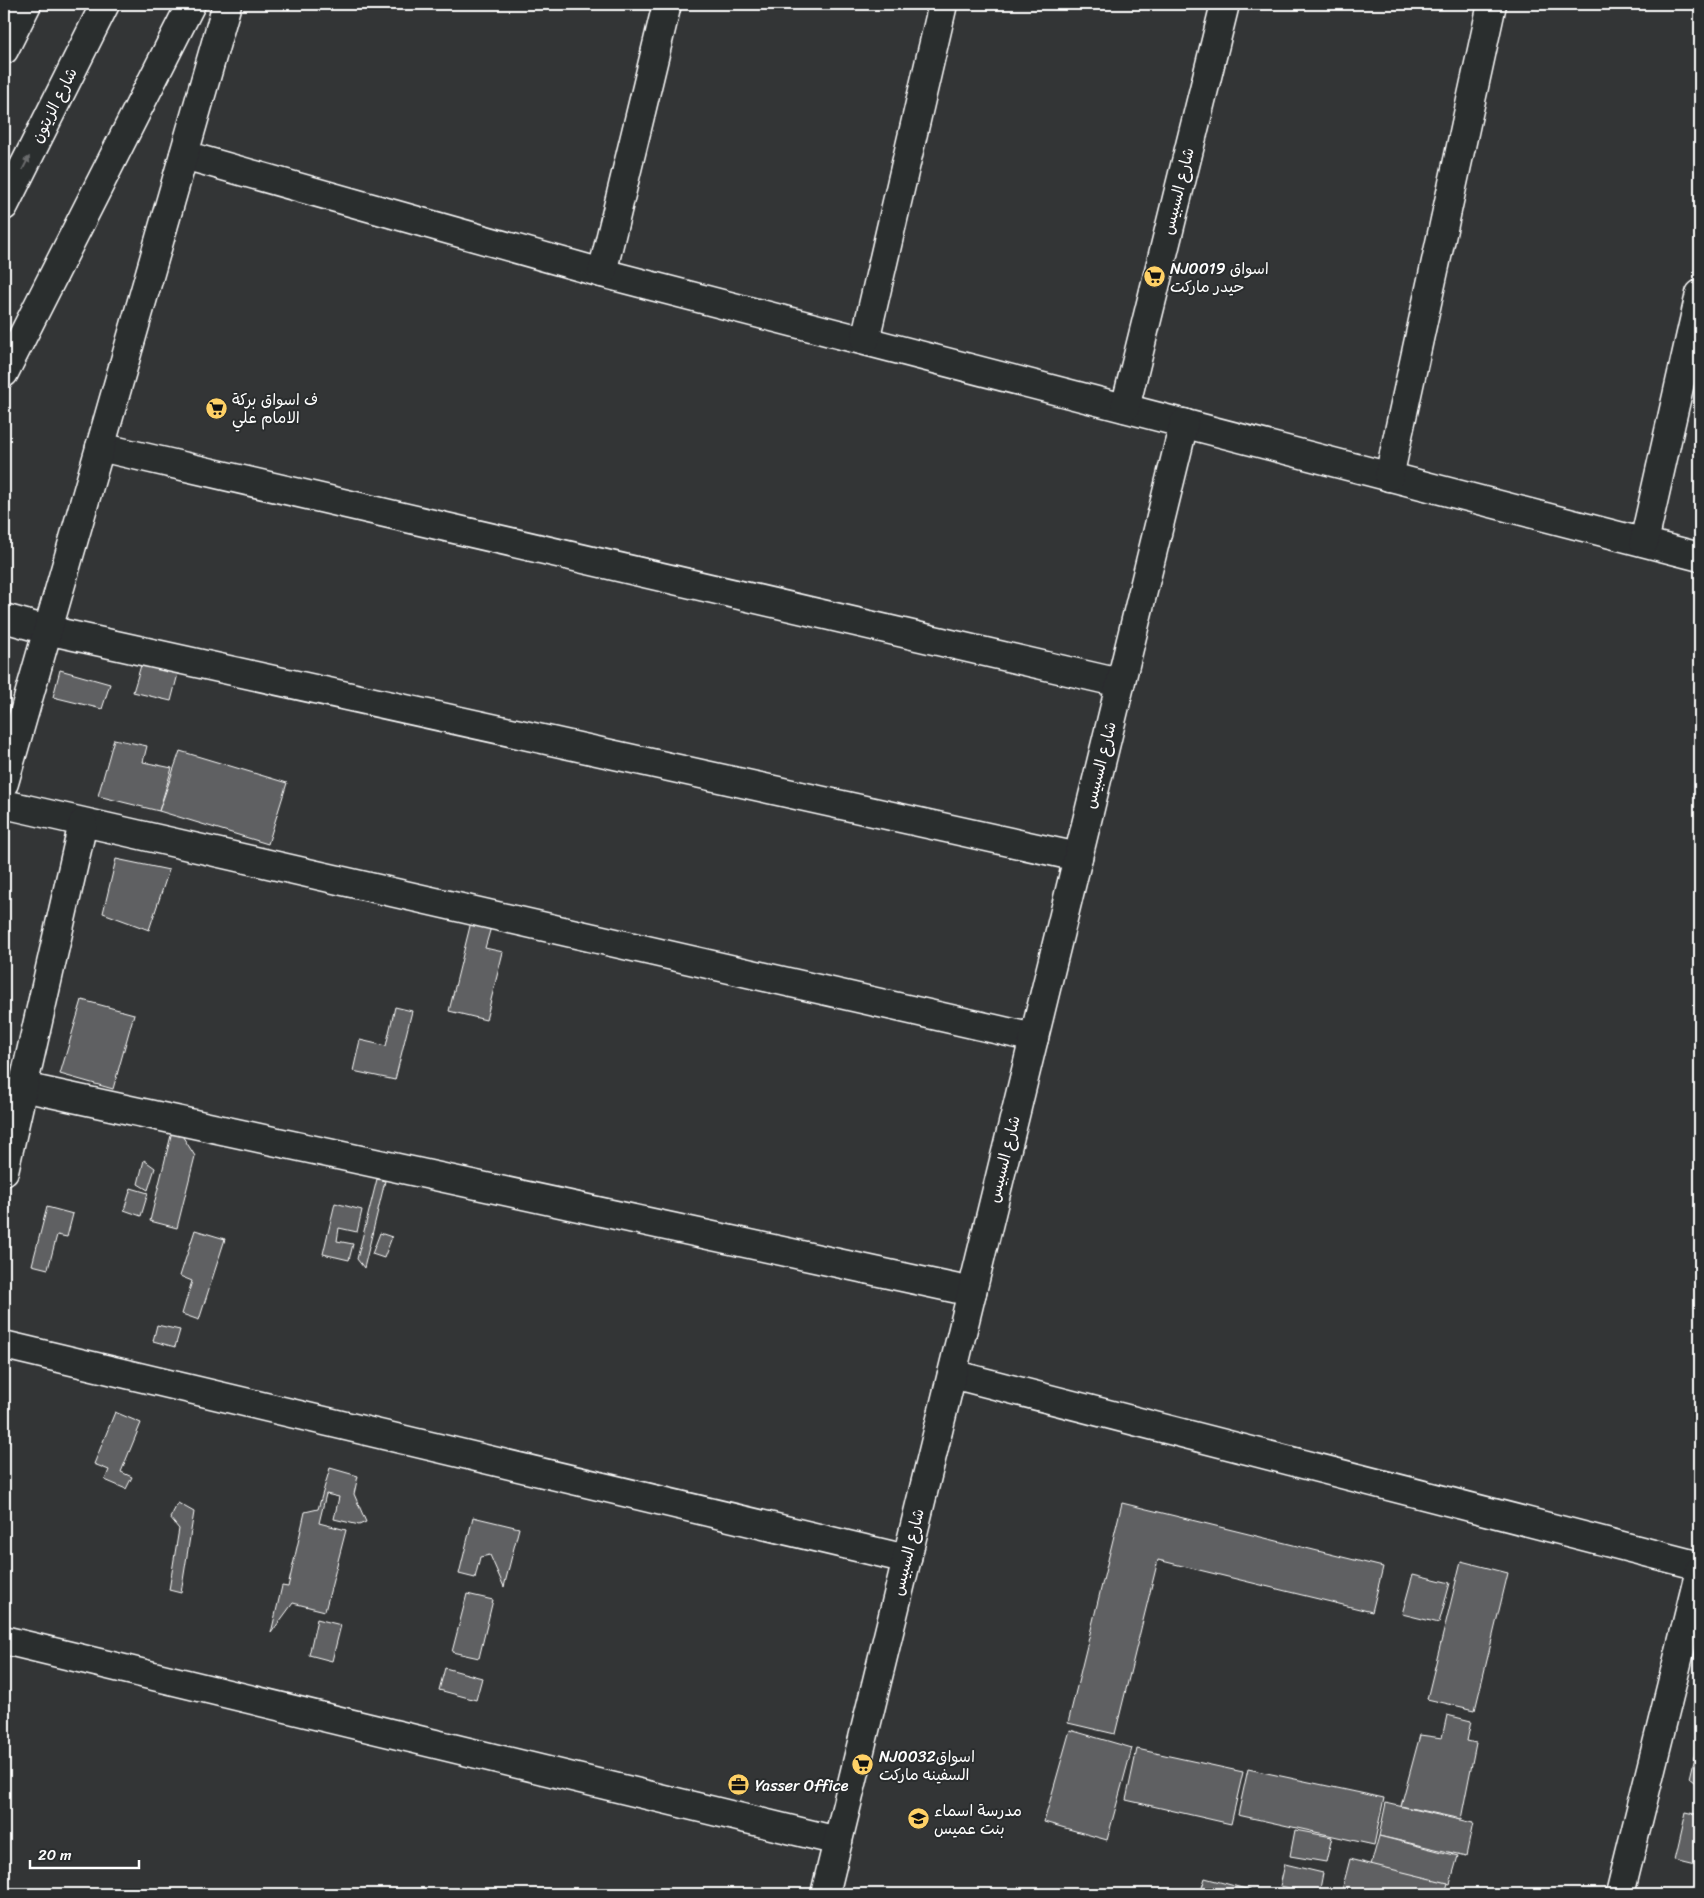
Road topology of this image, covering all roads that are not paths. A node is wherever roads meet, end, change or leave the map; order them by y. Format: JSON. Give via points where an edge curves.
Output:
{"nodes":[{"id":1,"x":27,"y":4,"type":"edge"},
{"id":2,"x":105,"y":4,"type":"edge"},
{"id":3,"x":191,"y":4,"type":"edge"},
{"id":4,"x":227,"y":4,"type":"edge"},
{"id":5,"x":667,"y":4,"type":"edge"},
{"id":6,"x":943,"y":4,"type":"edge"},
{"id":7,"x":1225,"y":4,"type":"edge"},
{"id":8,"x":1492,"y":4,"type":"edge"},
{"id":9,"x":4,"y":50,"type":"edge"},
{"id":10,"x":184,"y":155,"type":"junction"},
{"id":11,"x":4,"y":206,"type":"edge"},
{"id":12,"x":602,"y":273,"type":"junction"},
{"id":13,"x":1700,"y":294,"type":"edge"},
{"id":14,"x":865,"y":340,"type":"junction"},
{"id":15,"x":4,"y":373,"type":"edge"},
{"id":16,"x":1125,"y":408,"type":"junction"},
{"id":17,"x":1184,"y":423,"type":"junction"},
{"id":18,"x":100,"y":447,"type":"junction"},
{"id":19,"x":1389,"y":477,"type":"junction"},
{"id":20,"x":1644,"y":542,"type":"junction"},
{"id":21,"x":1700,"y":557,"type":"edge"},
{"id":22,"x":4,"y":618,"type":"edge"},
{"id":23,"x":47,"y":630,"type":"junction"},
{"id":24,"x":1120,"y":683,"type":"junction"},
{"id":25,"x":4,"y":783,"type":"edge"},
{"id":26,"x":4,"y":804,"type":"edge"},
{"id":27,"x":84,"y":823,"type":"junction"},
{"id":28,"x":1078,"y":857,"type":"junction"},
{"id":29,"x":1034,"y":1038,"type":"junction"},
{"id":30,"x":23,"y":1087,"type":"junction"},
{"id":31,"x":4,"y":1172,"type":"edge"},
{"id":32,"x":972,"y":1292,"type":"junction"},
{"id":33,"x":4,"y":1345,"type":"edge"},
{"id":34,"x":952,"y":1374,"type":"junction"},
{"id":35,"x":907,"y":1559,"type":"junction"},
{"id":36,"x":1700,"y":1566,"type":"edge"},
{"id":37,"x":1700,"y":1570,"type":"edge"},
{"id":38,"x":4,"y":1640,"type":"edge"},
{"id":39,"x":838,"y":1841,"type":"junction"},
{"id":40,"x":825,"y":1894,"type":"edge"},
{"id":41,"x":1620,"y":1894,"type":"edge"}],
"edges":[{"from":1,"to":9,"type":"street"},
{"from":11,"to":2,"type":"street","name":"شارع الزيتون","one_way":true},
{"from":3,"to":15,"type":"street"},
{"from":4,"to":10,"type":"street"},
{"from":5,"to":12,"type":"street"},
{"from":6,"to":14,"type":"street"},
{"from":7,"to":16,"type":"street","name":"شارع السبيس"},
{"from":8,"to":19,"type":"street"},
{"from":10,"to":12,"type":"street"},
{"from":10,"to":18,"type":"street"},
{"from":12,"to":14,"type":"street"},
{"from":13,"to":20,"type":"street"},
{"from":14,"to":16,"type":"street"},
{"from":16,"to":17,"type":"street"},
{"from":17,"to":19,"type":"street"},
{"from":17,"to":24,"type":"street","name":"شارع السبيس"},
{"from":18,"to":23,"type":"street"},
{"from":18,"to":24,"type":"street"},
{"from":19,"to":20,"type":"street"},
{"from":20,"to":21,"type":"street"},
{"from":22,"to":23,"type":"street"},
{"from":23,"to":25,"type":"street"},
{"from":23,"to":28,"type":"street"},
{"from":24,"to":28,"type":"street","name":"شارع السبيس"},
{"from":26,"to":27,"type":"street"},
{"from":27,"to":29,"type":"street"},
{"from":27,"to":30,"type":"street"},
{"from":28,"to":29,"type":"street","name":"شارع السبيس"},
{"from":29,"to":32,"type":"street","name":"شارع السبيس"},
{"from":30,"to":31,"type":"street"},
{"from":30,"to":32,"type":"street"},
{"from":32,"to":34,"type":"street","name":"شارع السبيس"},
{"from":33,"to":35,"type":"street"},
{"from":34,"to":35,"type":"street","name":"شارع السبيس"},
{"from":34,"to":36,"type":"street"},
{"from":35,"to":39,"type":"street","name":"شارع السبيس"},
{"from":37,"to":41,"type":"street"},
{"from":38,"to":39,"type":"street"},
{"from":39,"to":40,"type":"street","name":"شارع السبيس"}]}
